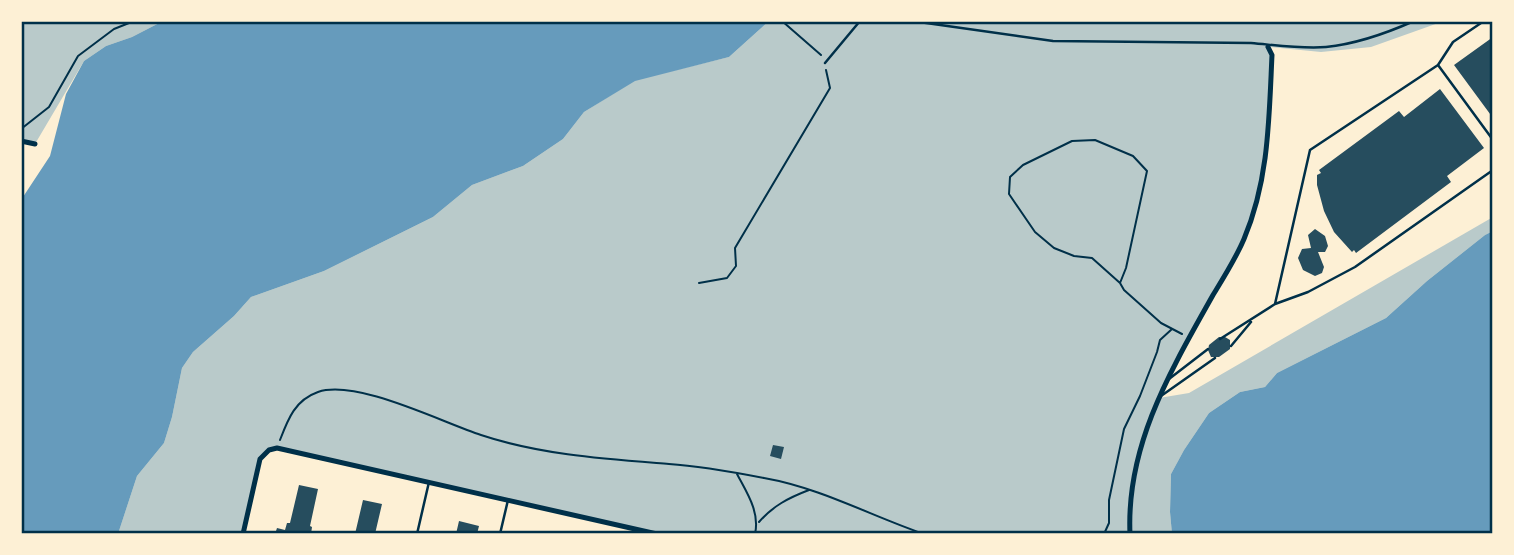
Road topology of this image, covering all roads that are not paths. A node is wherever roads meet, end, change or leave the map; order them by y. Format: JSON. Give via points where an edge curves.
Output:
{"nodes":[{"id":1,"x":860,"y":21,"type":"edge"},
{"id":2,"x":912,"y":21,"type":"edge"},
{"id":3,"x":1414,"y":21,"type":"edge"},
{"id":4,"x":1484,"y":21,"type":"edge"},
{"id":5,"x":1268,"y":47,"type":"junction"},
{"id":6,"x":826,"y":62,"type":"road end"},
{"id":7,"x":1438,"y":65,"type":"junction"},
{"id":8,"x":1493,"y":140,"type":"edge"},
{"id":9,"x":21,"y":141,"type":"edge"},
{"id":10,"x":35,"y":144,"type":"dead end"},
{"id":11,"x":1493,"y":170,"type":"edge"},
{"id":12,"x":1275,"y":304,"type":"junction"},
{"id":13,"x":1251,"y":321,"type":"junction"},
{"id":14,"x":1220,"y":340,"type":"dead end"},
{"id":15,"x":1231,"y":346,"type":"dead end"},
{"id":16,"x":1208,"y":349,"type":"dead end"},
{"id":17,"x":1215,"y":358,"type":"dead end"},
{"id":18,"x":1165,"y":382,"type":"junction"},
{"id":19,"x":1158,"y":398,"type":"junction"},
{"id":20,"x":429,"y":482,"type":"junction"},
{"id":21,"x":508,"y":500,"type":"junction"},
{"id":22,"x":243,"y":534,"type":"edge"},
{"id":23,"x":417,"y":534,"type":"edge"},
{"id":24,"x":500,"y":534,"type":"edge"},
{"id":25,"x":657,"y":534,"type":"edge"},
{"id":26,"x":1130,"y":534,"type":"edge"}],
"edges":[{"from":1,"to":6,"type":"lane"},
{"from":2,"to":5,"type":"lane","via":[[1054,41],[1251,43]]},
{"from":3,"to":5,"type":"lane","via":[[1384,34],[1326,47]]},
{"from":4,"to":7,"type":"lane","via":[[1453,43]]},
{"from":5,"to":18,"type":"street","via":[[1272,55],[1264,172],[1243,242]]},
{"from":7,"to":8,"type":"lane"},
{"from":7,"to":12,"type":"lane","via":[[1310,150]]},
{"from":9,"to":10,"type":"street"},
{"from":11,"to":12,"type":"lane","via":[[1355,267]]},
{"from":12,"to":13,"type":"lane"},
{"from":13,"to":14,"type":"lane"},
{"from":13,"to":15,"type":"lane"},
{"from":16,"to":18,"type":"lane"},
{"from":17,"to":19,"type":"lane"},
{"from":18,"to":19,"type":"street"},
{"from":19,"to":26,"type":"street","via":[[1135,470]]},
{"from":20,"to":21,"type":"street"},
{"from":20,"to":22,"type":"street","via":[[277,448],[265,453],[259,463]]},
{"from":20,"to":23,"type":"lane"},
{"from":21,"to":24,"type":"lane"},
{"from":21,"to":25,"type":"street"}]}
